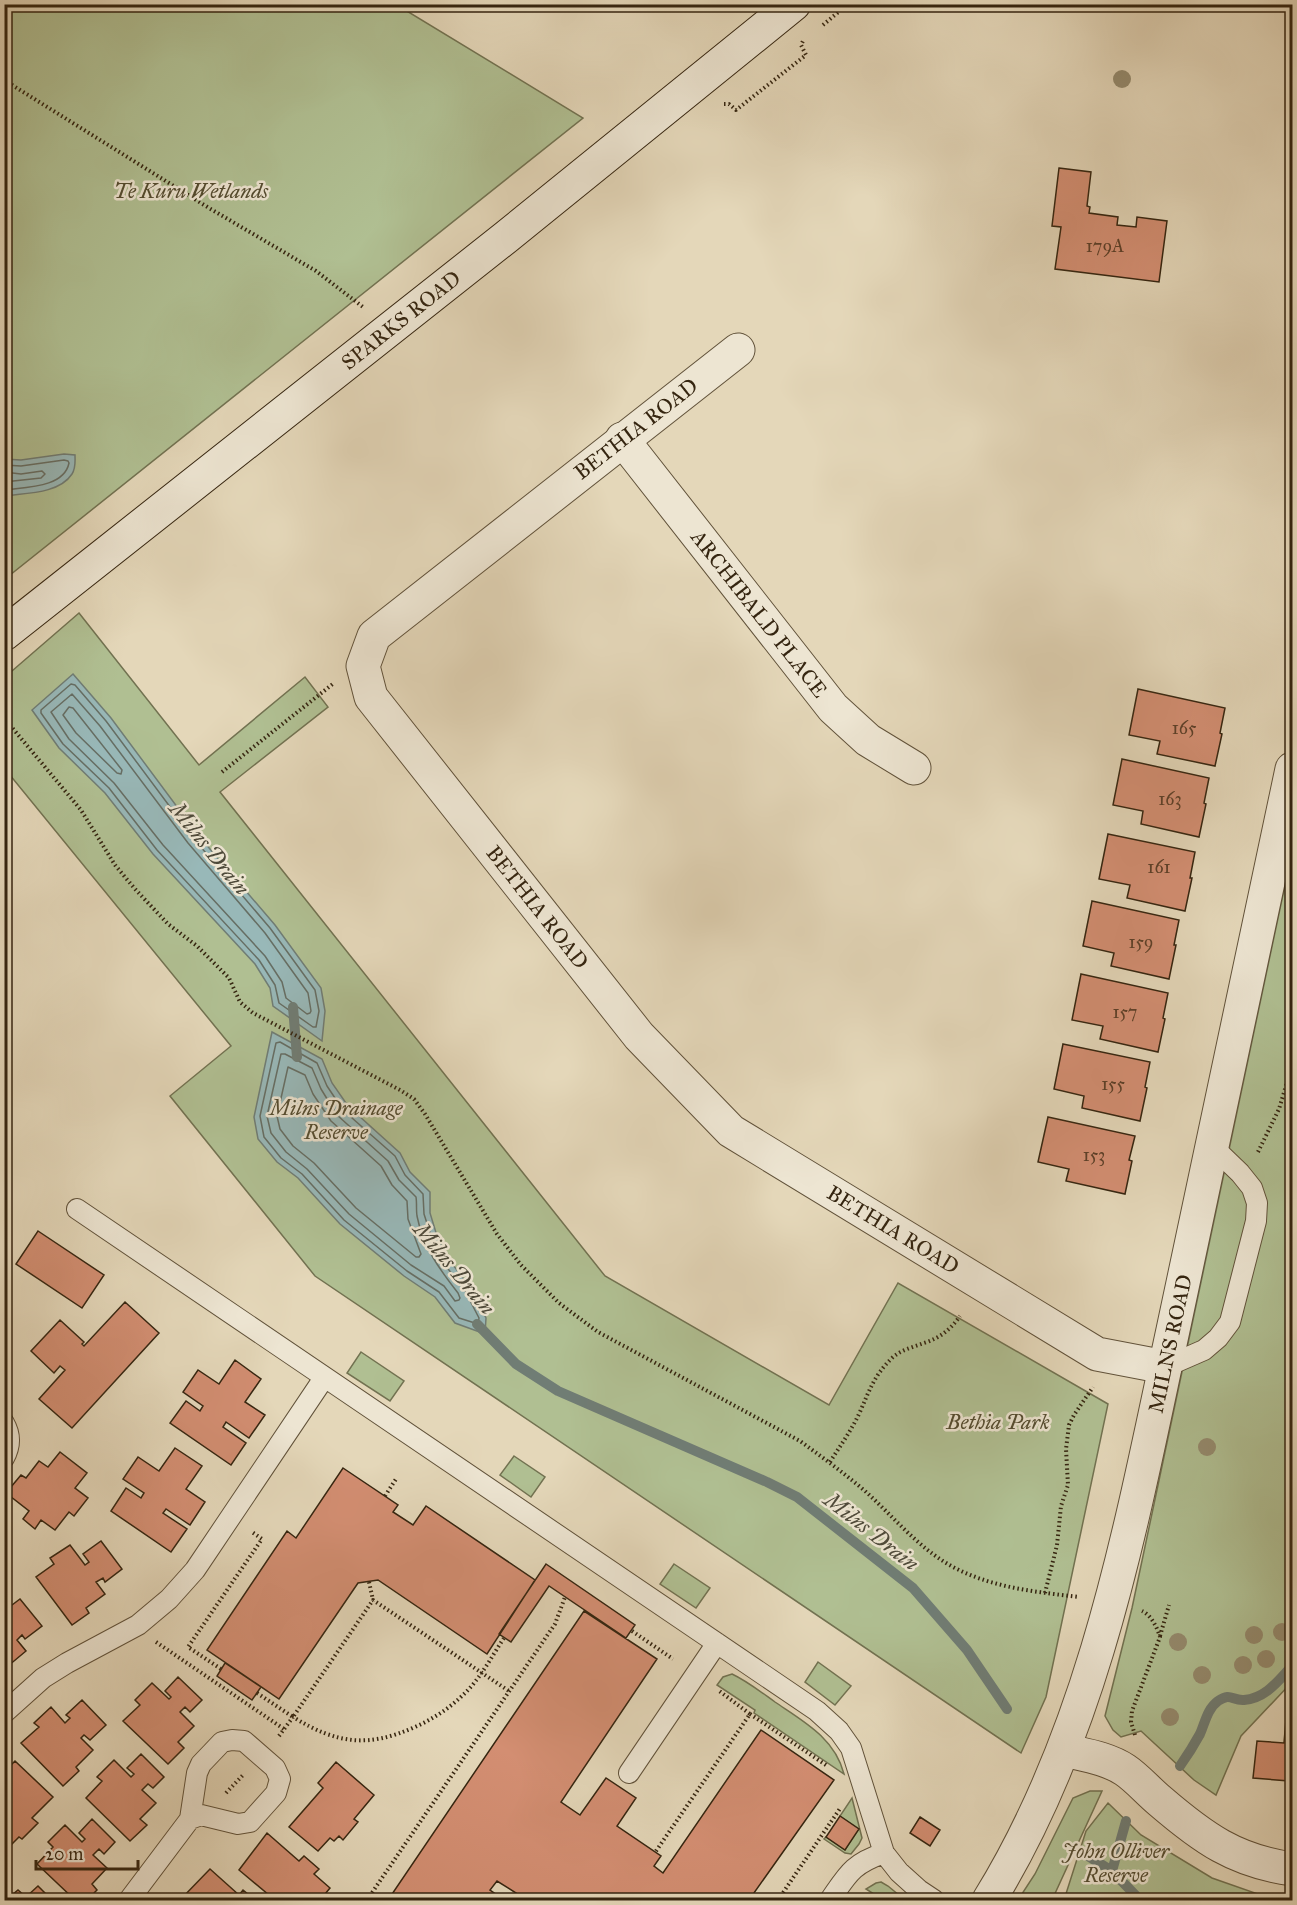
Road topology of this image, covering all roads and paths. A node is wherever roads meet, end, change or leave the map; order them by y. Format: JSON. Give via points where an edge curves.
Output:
{"nodes":[{"id":1,"x":794,"y":4,"type":"edge"},
{"id":2,"x":4,"y":80,"type":"edge"},
{"id":3,"x":390,"y":328,"type":"junction"},
{"id":4,"x":738,"y":350,"type":"dead end"},
{"id":5,"x":622,"y":439,"type":"junction"},
{"id":6,"x":4,"y":634,"type":"edge"},
{"id":7,"x":363,"y":666,"type":"junction"},
{"id":8,"x":4,"y":718,"type":"edge"},
{"id":9,"x":914,"y":768,"type":"dead end"},
{"id":10,"x":1293,"y":769,"type":"edge"},
{"id":11,"x":222,"y":772,"type":"dead end"},
{"id":12,"x":1293,"y":1066,"type":"edge"},
{"id":13,"x":1213,"y":1147,"type":"junction"},
{"id":14,"x":1240,"y":1173,"type":"junction"},
{"id":15,"x":77,"y":1209,"type":"dead end"},
{"id":16,"x":960,"y":1316,"type":"dead end"},
{"id":17,"x":1106,"y":1356,"type":"junction"},
{"id":18,"x":1165,"y":1367,"type":"junction"},
{"id":19,"x":324,"y":1378,"type":"junction"},
{"id":20,"x":4,"y":1423,"type":"edge"},
{"id":21,"x":4,"y":1458,"type":"edge"},
{"id":22,"x":830,"y":1462,"type":"junction"},
{"id":23,"x":396,"y":1479,"type":"dead end"},
{"id":24,"x":385,"y":1496,"type":"dead end"},
{"id":25,"x":246,"y":1528,"type":"dead end"},
{"id":26,"x":369,"y":1582,"type":"dead end"},
{"id":27,"x":1045,"y":1593,"type":"junction"},
{"id":28,"x":565,"y":1597,"type":"dead end"},
{"id":29,"x":1083,"y":1597,"type":"dead end"},
{"id":30,"x":373,"y":1600,"type":"junction"},
{"id":31,"x":1169,"y":1605,"type":"dead end"},
{"id":32,"x":1139,"y":1610,"type":"dead end"},
{"id":33,"x":632,"y":1631,"type":"dead end"},
{"id":34,"x":1160,"y":1637,"type":"junction"},
{"id":35,"x":151,"y":1638,"type":"dead end"},
{"id":36,"x":504,"y":1638,"type":"dead end"},
{"id":37,"x":717,"y":1642,"type":"junction"},
{"id":38,"x":676,"y":1661,"type":"dead end"},
{"id":39,"x":221,"y":1669,"type":"dead end"},
{"id":40,"x":481,"y":1672,"type":"junction"},
{"id":41,"x":715,"y":1688,"type":"dead end"},
{"id":42,"x":509,"y":1691,"type":"junction"},
{"id":43,"x":257,"y":1693,"type":"dead end"},
{"id":44,"x":4,"y":1713,"type":"edge"},
{"id":45,"x":750,"y":1714,"type":"junction"},
{"id":46,"x":293,"y":1717,"type":"junction"},
{"id":47,"x":284,"y":1729,"type":"junction"},
{"id":48,"x":277,"y":1738,"type":"dead end"},
{"id":49,"x":1137,"y":1739,"type":"dead end"},
{"id":50,"x":1064,"y":1750,"type":"junction"},
{"id":51,"x":248,"y":1769,"type":"dead end"},
{"id":52,"x":832,"y":1769,"type":"dead end"},
{"id":53,"x":629,"y":1773,"type":"dead end"},
{"id":54,"x":224,"y":1795,"type":"dead end"},
{"id":55,"x":842,"y":1805,"type":"dead end"},
{"id":56,"x":190,"y":1819,"type":"junction"},
{"id":57,"x":656,"y":1851,"type":"dead end"},
{"id":58,"x":884,"y":1853,"type":"junction"},
{"id":59,"x":1293,"y":1869,"type":"edge"},
{"id":60,"x":129,"y":1900,"type":"edge"},
{"id":61,"x":367,"y":1900,"type":"edge"},
{"id":62,"x":778,"y":1900,"type":"edge"},
{"id":63,"x":830,"y":1900,"type":"edge"},
{"id":64,"x":934,"y":1900,"type":"edge"},
{"id":65,"x":989,"y":1900,"type":"edge"}],
"edges":[{"from":1,"to":3,"type":"street","name":"SPARKS ROAD"},
{"from":2,"to":3,"type":"path","via":[[316,271]]},
{"from":3,"to":6,"type":"street","name":"SPARKS ROAD"},
{"from":4,"to":5,"type":"street","name":"BETHIA ROAD"},
{"from":5,"to":7,"type":"street","name":"BETHIA ROAD","via":[[374,636]]},
{"from":5,"to":9,"type":"street","name":"ARCHIBALD PLACE","via":[[833,708],[868,740]]},
{"from":7,"to":11,"type":"path","via":[[330,686]]},
{"from":7,"to":17,"type":"street","name":"BETHIA ROAD","via":[[371,698],[639,1036],[731,1131]]},
{"from":8,"to":22,"type":"path","via":[[81,810],[115,865],[168,924],[229,978],[240,1002],[261,1018],[414,1100],[497,1234],[559,1303],[598,1332]]},
{"from":10,"to":13,"type":"street","name":"MILNS ROAD"},
{"from":12,"to":14,"type":"path","via":[[1271,1125],[1252,1162]]},
{"from":13,"to":14,"type":"lane"},
{"from":13,"to":18,"type":"street","name":"MILNS ROAD"},
{"from":14,"to":18,"type":"lane","via":[[1252,1188],[1257,1203],[1256,1221],[1230,1322],[1203,1350]]},
{"from":15,"to":19,"type":"lane"},
{"from":16,"to":22,"type":"path","via":[[940,1336],[902,1352],[882,1369]]},
{"from":17,"to":18,"type":"street","name":"BETHIA ROAD"},
{"from":17,"to":27,"type":"path","via":[[1098,1379],[1069,1425],[1068,1485]]},
{"from":18,"to":50,"type":"street","name":"MILNS ROAD","via":[[1111,1603]]},
{"from":19,"to":37,"type":"lane"},
{"from":19,"to":44,"type":"lane","via":[[195,1570],[169,1599],[138,1625],[43,1678]]},
{"from":20,"to":21,"type":"lane","via":[[10,1442]]},
{"from":22,"to":27,"type":"path","via":[[927,1550],[955,1568],[1005,1587]]},
{"from":23,"to":24,"type":"path"},
{"from":25,"to":39,"type":"path","via":[[262,1539],[188,1647]]},
{"from":26,"to":30,"type":"path"},
{"from":27,"to":29,"type":"path"},
{"from":28,"to":42,"type":"path","via":[[555,1624]]},
{"from":30,"to":40,"type":"path"},
{"from":30,"to":46,"type":"path"},
{"from":31,"to":34,"type":"path"},
{"from":32,"to":34,"type":"path","via":[[1146,1613]]},
{"from":33,"to":38,"type":"path"},
{"from":34,"to":49,"type":"path","via":[[1132,1711],[1132,1729]]},
{"from":35,"to":47,"type":"path"},
{"from":36,"to":40,"type":"path"},
{"from":37,"to":53,"type":"lane"},
{"from":37,"to":58,"type":"lane","via":[[817,1711],[839,1731],[851,1748]]},
{"from":40,"to":42,"type":"path"},
{"from":40,"to":46,"type":"path","via":[[466,1693],[445,1710],[393,1736],[348,1740],[325,1734]]},
{"from":41,"to":45,"type":"path"},
{"from":42,"to":61,"type":"path"},
{"from":43,"to":46,"type":"path"},
{"from":45,"to":52,"type":"path"},
{"from":45,"to":57,"type":"path"},
{"from":46,"to":47,"type":"path"},
{"from":47,"to":48,"type":"path"},
{"from":50,"to":59,"type":"street","via":[[1125,1770],[1189,1826],[1219,1846],[1242,1857]]},
{"from":50,"to":65,"type":"street","name":"MILNS ROAD","via":[[1016,1853]]},
{"from":51,"to":54,"type":"path"},
{"from":55,"to":62,"type":"path"},
{"from":56,"to":56,"type":"lane","via":[[197,1773],[222,1742],[244,1741],[275,1768],[279,1779],[276,1793],[250,1822],[238,1824],[201,1815]]},
{"from":56,"to":60,"type":"lane"},
{"from":58,"to":63,"type":"lane","via":[[866,1859],[849,1873]]},
{"from":58,"to":64,"type":"lane","via":[[918,1890]]}]}
